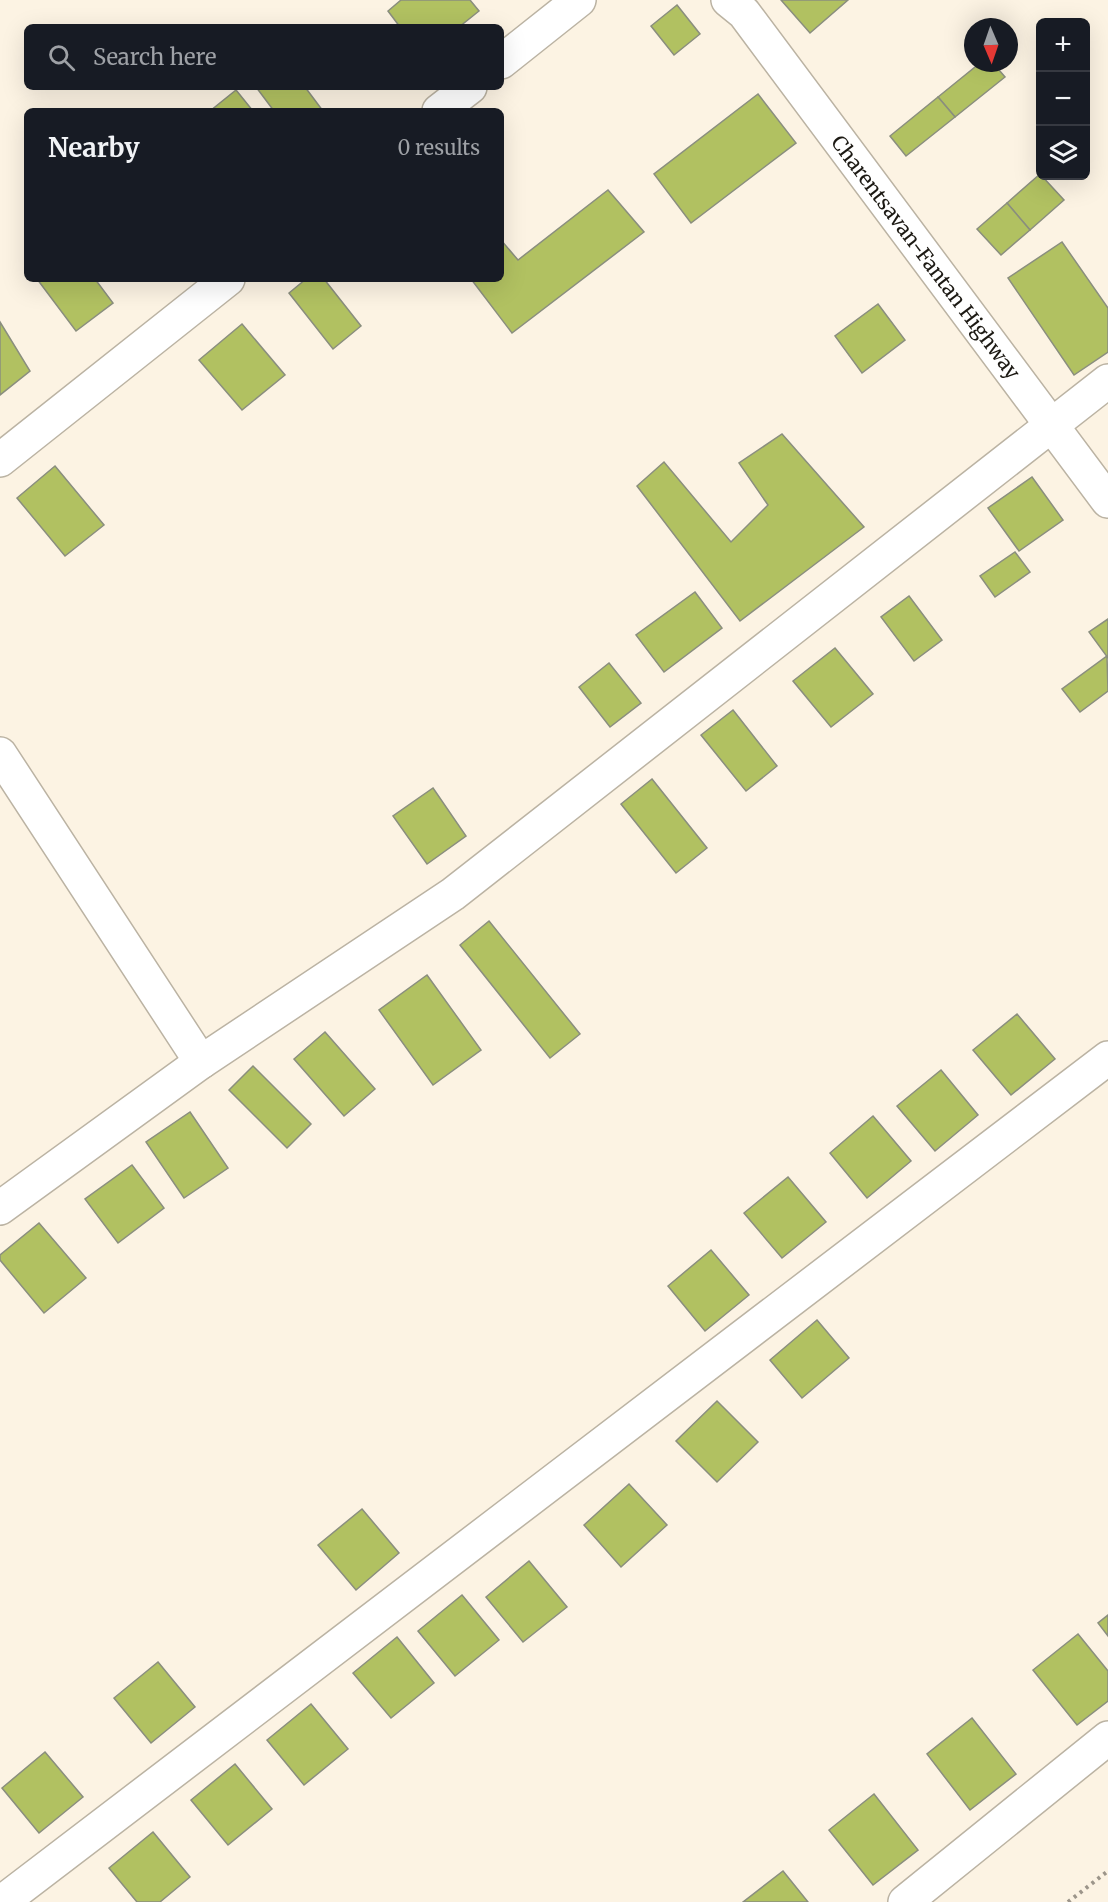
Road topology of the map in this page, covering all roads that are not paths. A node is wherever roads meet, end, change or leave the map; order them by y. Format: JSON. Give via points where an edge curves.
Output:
{"nodes":[{"id":1,"x":579,"y":0,"type":"edge"},
{"id":2,"x":737,"y":4,"type":"edge"},
{"id":3,"x":504,"y":60,"type":"edge"},
{"id":4,"x":466,"y":90,"type":"edge"},
{"id":5,"x":443,"y":108,"type":"edge"},
{"id":6,"x":224,"y":282,"type":"edge"},
{"id":7,"x":1108,"y":381,"type":"edge"},
{"id":8,"x":1053,"y":426,"type":"junction"},
{"id":9,"x":0,"y":460,"type":"edge"},
{"id":10,"x":1108,"y":501,"type":"edge"},
{"id":11,"x":0,"y":754,"type":"edge"},
{"id":12,"x":1108,"y":1058,"type":"edge"},
{"id":13,"x":201,"y":1062,"type":"junction"},
{"id":14,"x":0,"y":1208,"type":"edge"},
{"id":15,"x":1108,"y":1738,"type":"edge"},
{"id":16,"x":2,"y":1902,"type":"edge"},
{"id":17,"x":905,"y":1902,"type":"edge"}],
"edges":[{"from":1,"to":3,"type":"street"},
{"from":2,"to":8,"type":"street","name":"Charentsavan-Fantan Highway"},
{"from":4,"to":5,"type":"street"},
{"from":6,"to":9,"type":"street"},
{"from":7,"to":8,"type":"street"},
{"from":8,"to":10,"type":"street","name":"Charentsavan-Fantan Highway"},
{"from":8,"to":13,"type":"street","via":[[453,894]]},
{"from":11,"to":13,"type":"street"},
{"from":12,"to":16,"type":"street"},
{"from":13,"to":14,"type":"street"},
{"from":15,"to":17,"type":"street"}]}
